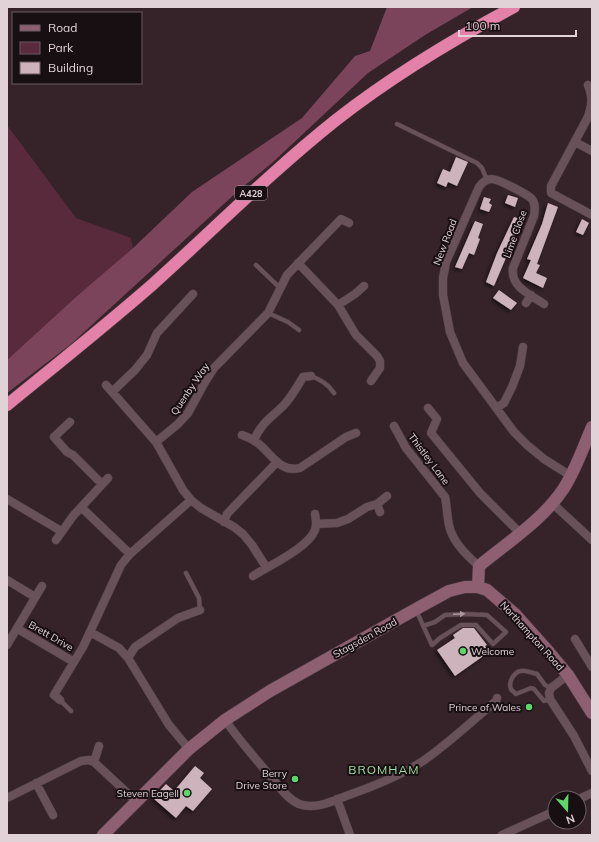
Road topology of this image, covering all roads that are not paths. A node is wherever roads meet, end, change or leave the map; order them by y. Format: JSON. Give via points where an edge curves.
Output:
{"nodes":[{"id":1,"x":514,"y":7,"type":"edge"},
{"id":2,"x":588,"y":85,"type":"dead end"},
{"id":3,"x":592,"y":95,"type":"edge"},
{"id":4,"x":397,"y":124,"type":"dead end"},
{"id":5,"x":575,"y":142,"type":"junction"},
{"id":6,"x":592,"y":151,"type":"edge"},
{"id":7,"x":487,"y":180,"type":"junction"},
{"id":8,"x":592,"y":215,"type":"edge"},
{"id":9,"x":349,"y":223,"type":"dead end"},
{"id":10,"x":298,"y":263,"type":"junction"},
{"id":11,"x":256,"y":265,"type":"dead end"},
{"id":12,"x":364,"y":286,"type":"dead end"},
{"id":13,"x":280,"y":288,"type":"junction"},
{"id":14,"x":193,"y":294,"type":"dead end"},
{"id":15,"x":530,"y":295,"type":"junction"},
{"id":16,"x":526,"y":303,"type":"dead end"},
{"id":17,"x":544,"y":304,"type":"dead end"},
{"id":18,"x":338,"y":305,"type":"junction"},
{"id":19,"x":268,"y":313,"type":"junction"},
{"id":20,"x":299,"y":330,"type":"dead end"},
{"id":21,"x":523,"y":347,"type":"dead end"},
{"id":22,"x":311,"y":376,"type":"joint"},
{"id":23,"x":371,"y":381,"type":"dead end"},
{"id":24,"x":106,"y":386,"type":"dead end"},
{"id":25,"x":112,"y":392,"type":"junction"},
{"id":26,"x":334,"y":393,"type":"dead end"},
{"id":27,"x":7,"y":404,"type":"edge"},
{"id":28,"x":428,"y":408,"type":"dead end"},
{"id":29,"x":496,"y":408,"type":"junction"},
{"id":30,"x":70,"y":422,"type":"dead end"},
{"id":31,"x":394,"y":426,"type":"dead end"},
{"id":32,"x":592,"y":427,"type":"edge"},
{"id":33,"x":356,"y":433,"type":"dead end"},
{"id":34,"x":242,"y":435,"type":"dead end"},
{"id":35,"x":254,"y":440,"type":"junction"},
{"id":36,"x":156,"y":442,"type":"junction"},
{"id":37,"x":277,"y":462,"type":"junction"},
{"id":38,"x":571,"y":476,"type":"junction"},
{"id":39,"x":108,"y":478,"type":"dead end"},
{"id":40,"x":102,"y":484,"type":"junction"},
{"id":41,"x":387,"y":496,"type":"dead end"},
{"id":42,"x":7,"y":499,"type":"edge"},
{"id":43,"x":190,"y":500,"type":"junction"},
{"id":44,"x":552,"y":503,"type":"junction"},
{"id":45,"x":81,"y":508,"type":"junction"},
{"id":46,"x":315,"y":514,"type":"dead end"},
{"id":47,"x":224,"y":522,"type":"junction"},
{"id":48,"x":316,"y":524,"type":"junction"},
{"id":49,"x":61,"y":531,"type":"junction"},
{"id":50,"x":520,"y":533,"type":"junction"},
{"id":51,"x":56,"y":540,"type":"dead end"},
{"id":52,"x":592,"y":540,"type":"edge"},
{"id":53,"x":130,"y":554,"type":"junction"},
{"id":54,"x":478,"y":566,"type":"junction"},
{"id":55,"x":266,"y":568,"type":"junction"},
{"id":56,"x":186,"y":573,"type":"dead end"},
{"id":57,"x":253,"y":576,"type":"dead end"},
{"id":58,"x":7,"y":580,"type":"edge"},
{"id":59,"x":42,"y":586,"type":"dead end"},
{"id":60,"x":478,"y":587,"type":"junction"},
{"id":61,"x":35,"y":597,"type":"junction"},
{"id":62,"x":416,"y":609,"type":"junction"},
{"id":63,"x":200,"y":610,"type":"joint"},
{"id":64,"x":423,"y":626,"type":"junction"},
{"id":65,"x":18,"y":628,"type":"junction"},
{"id":66,"x":90,"y":632,"type":"junction"},
{"id":67,"x":576,"y":639,"type":"dead end"},
{"id":68,"x":7,"y":645,"type":"edge"},
{"id":69,"x":128,"y":658,"type":"junction"},
{"id":70,"x":74,"y":662,"type":"junction"},
{"id":71,"x":592,"y":667,"type":"edge"},
{"id":72,"x":568,"y":675,"type":"junction"},
{"id":73,"x":551,"y":688,"type":"junction"},
{"id":74,"x":497,"y":698,"type":"dead end"},
{"id":75,"x":550,"y":699,"type":"junction"},
{"id":76,"x":60,"y":700,"type":"joint"},
{"id":77,"x":71,"y":711,"type":"dead end"},
{"id":78,"x":592,"y":713,"type":"edge"},
{"id":79,"x":225,"y":720,"type":"junction"},
{"id":80,"x":99,"y":746,"type":"dead end"},
{"id":81,"x":189,"y":749,"type":"junction"},
{"id":82,"x":94,"y":762,"type":"junction"},
{"id":83,"x":592,"y":771,"type":"edge"},
{"id":84,"x":36,"y":784,"type":"junction"},
{"id":85,"x":7,"y":798,"type":"edge"},
{"id":86,"x":337,"y":800,"type":"junction"},
{"id":87,"x":137,"y":802,"type":"junction"},
{"id":88,"x":53,"y":815,"type":"dead end"},
{"id":89,"x":547,"y":815,"type":"edge"},
{"id":90,"x":103,"y":835,"type":"edge"},
{"id":91,"x":350,"y":835,"type":"edge"},
{"id":92,"x":502,"y":835,"type":"edge"}],
"edges":[{"from":1,"to":27,"type":"highway","number":"A428","via":[[400,74],[337,120],[274,173],[150,286]]},
{"from":2,"to":3,"type":"street"},
{"from":3,"to":5,"type":"street","via":[[588,117]]},
{"from":4,"to":7,"type":"lane","via":[[477,163]]},
{"from":5,"to":6,"type":"street"},
{"from":5,"to":8,"type":"street","via":[[551,186],[551,193]]},
{"from":7,"to":15,"type":"street","name":"Lime Close","via":[[493,178],[530,198],[535,208],[512,273],[517,284]]},
{"from":7,"to":29,"type":"street","name":"New Road","via":[[479,187],[446,262],[443,295],[450,332],[463,363]]},
{"from":9,"to":10,"type":"street","name":"Quenby Way","via":[[340,219]]},
{"from":10,"to":13,"type":"street","name":"Quenby Way"},
{"from":10,"to":18,"type":"street"},
{"from":11,"to":13,"type":"lane"},
{"from":12,"to":18,"type":"street"},
{"from":13,"to":19,"type":"street","name":"Quenby Way"},
{"from":14,"to":25,"type":"street","via":[[157,333],[147,355],[135,370]]},
{"from":15,"to":16,"type":"street"},
{"from":15,"to":17,"type":"street","name":"Lime Close"},
{"from":18,"to":23,"type":"street","via":[[356,335],[380,361],[380,368]]},
{"from":19,"to":20,"type":"lane"},
{"from":19,"to":36,"type":"street","name":"Quenby Way","via":[[214,368],[188,413]]},
{"from":21,"to":29,"type":"street","via":[[520,366],[512,387],[504,403]]},
{"from":22,"to":26,"type":"lane","via":[[322,381]]},
{"from":22,"to":35,"type":"street","via":[[302,377],[289,399],[261,426]]},
{"from":24,"to":25,"type":"street"},
{"from":25,"to":36,"type":"street"},
{"from":28,"to":50,"type":"street","via":[[437,418],[431,433],[480,493]]},
{"from":29,"to":38,"type":"street","name":"New Road","via":[[527,445]]},
{"from":30,"to":40,"type":"street","via":[[54,437]]},
{"from":31,"to":54,"type":"street","name":"Thistley Lane","via":[[406,448],[445,497],[449,526],[455,541]]},
{"from":32,"to":38,"type":"street"},
{"from":33,"to":37,"type":"street","via":[[296,470],[287,469]]},
{"from":34,"to":35,"type":"street"},
{"from":35,"to":37,"type":"street"},
{"from":36,"to":43,"type":"street"},
{"from":37,"to":47,"type":"street","via":[[227,514]]},
{"from":38,"to":44,"type":"street"},
{"from":39,"to":40,"type":"street"},
{"from":40,"to":45,"type":"street"},
{"from":41,"to":48,"type":"street","via":[[379,508],[367,507],[337,523]]},
{"from":42,"to":49,"type":"street"},
{"from":43,"to":47,"type":"street"},
{"from":43,"to":53,"type":"street"},
{"from":44,"to":50,"type":"street"},
{"from":44,"to":52,"type":"street"},
{"from":45,"to":49,"type":"street"},
{"from":45,"to":53,"type":"street"},
{"from":46,"to":48,"type":"street"},
{"from":47,"to":55,"type":"street","via":[[242,534]]},
{"from":48,"to":55,"type":"street","via":[[303,546]]},
{"from":49,"to":51,"type":"street"},
{"from":50,"to":54,"type":"street"},
{"from":53,"to":66,"type":"street","via":[[115,576]]},
{"from":54,"to":60,"type":"street"},
{"from":55,"to":57,"type":"street"},
{"from":56,"to":63,"type":"lane","via":[[199,598]]},
{"from":58,"to":61,"type":"street"},
{"from":59,"to":61,"type":"street","name":"Brett Drive"},
{"from":60,"to":62,"type":"street","name":"Stagsden Road","via":[[465,586]]},
{"from":60,"to":72,"type":"street","name":"Northampton Road","via":[[487,590],[515,614]]},
{"from":61,"to":65,"type":"street","name":"Brett Drive"},
{"from":62,"to":64,"type":"lane"},
{"from":62,"to":79,"type":"street","name":"Stagsden Road","via":[[275,688]]},
{"from":63,"to":69,"type":"street","via":[[178,618],[135,647]]},
{"from":64,"to":64,"type":"lane","one_way":true,"via":[[445,615],[487,615],[506,632],[493,644],[476,625],[461,625],[432,646]]},
{"from":65,"to":68,"type":"street","name":"Brett Drive"},
{"from":65,"to":70,"type":"street","name":"Brett Drive"},
{"from":66,"to":69,"type":"street","via":[[119,648]]},
{"from":66,"to":70,"type":"street"},
{"from":67,"to":71,"type":"street"},
{"from":69,"to":81,"type":"street","via":[[169,725]]},
{"from":70,"to":76,"type":"street","via":[[54,695]]},
{"from":72,"to":73,"type":"street"},
{"from":72,"to":78,"type":"street","name":"Northampton Road"},
{"from":73,"to":75,"type":"street"},
{"from":73,"to":75,"type":"lane","via":[[545,685],[537,674],[522,670],[517,672],[510,683],[516,694],[531,688],[544,700]]},
{"from":74,"to":86,"type":"street","via":[[447,744],[422,761]]},
{"from":75,"to":83,"type":"street","via":[[574,736]]},
{"from":76,"to":77,"type":"lane"},
{"from":79,"to":81,"type":"street","name":"Stagsden Road"},
{"from":79,"to":86,"type":"street","via":[[246,748],[297,803],[315,806]]},
{"from":80,"to":82,"type":"street"},
{"from":81,"to":87,"type":"street","name":"Stagsden Road"},
{"from":82,"to":84,"type":"street","via":[[81,761]]},
{"from":82,"to":87,"type":"street"},
{"from":84,"to":85,"type":"street"},
{"from":84,"to":88,"type":"street"},
{"from":86,"to":91,"type":"street"},
{"from":87,"to":90,"type":"street","name":"Stagsden Road"},
{"from":89,"to":92,"type":"street"}]}
